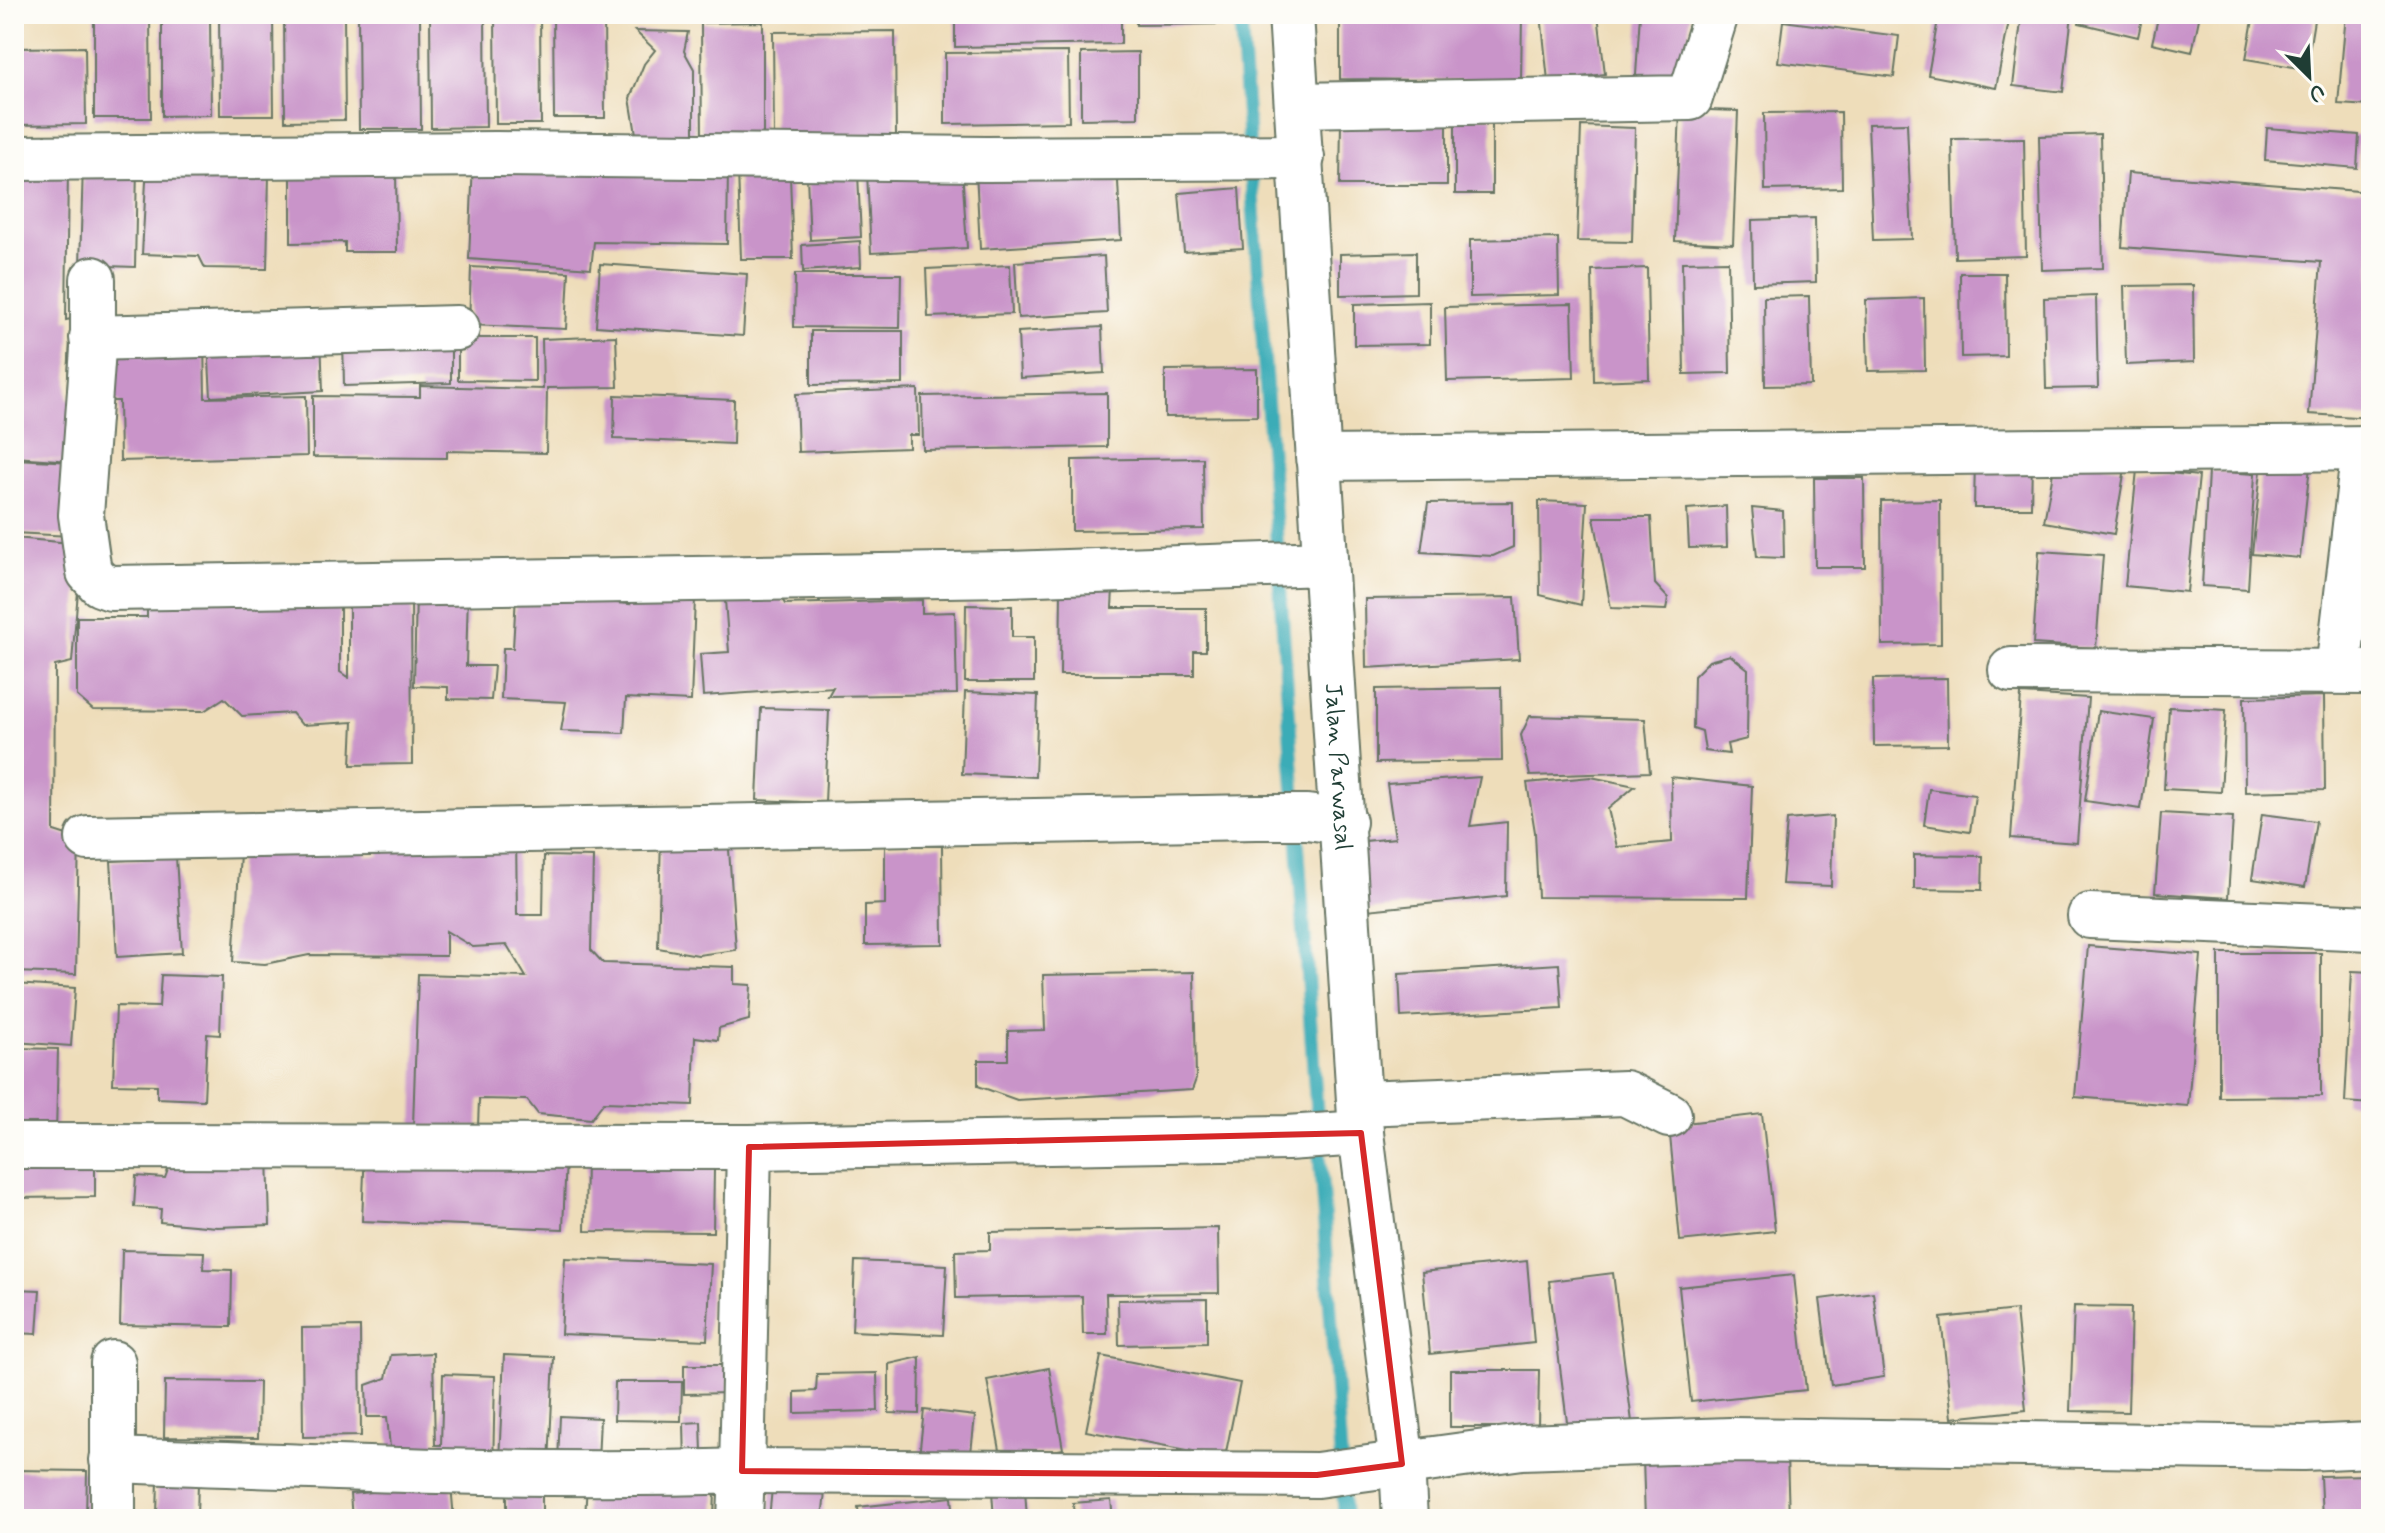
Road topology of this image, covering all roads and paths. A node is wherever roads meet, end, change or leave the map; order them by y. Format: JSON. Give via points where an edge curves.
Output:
{"nodes":[{"id":1,"x":1291,"y":14,"type":"edge"},
{"id":2,"x":1716,"y":14,"type":"edge"},
{"id":3,"x":1297,"y":105,"type":"junction"},
{"id":4,"x":1284,"y":156,"type":"junction"},
{"id":5,"x":14,"y":158,"type":"edge"},
{"id":6,"x":93,"y":279,"type":"dead end"},
{"id":7,"x":457,"y":328,"type":"dead end"},
{"id":8,"x":92,"y":338,"type":"junction"},
{"id":9,"x":2368,"y":448,"type":"edge"},
{"id":10,"x":1318,"y":458,"type":"junction"},
{"id":11,"x":1308,"y":564,"type":"junction"},
{"id":12,"x":2011,"y":670,"type":"dead end"},
{"id":13,"x":2354,"y":672,"type":"edge"},
{"id":14,"x":1325,"y":820,"type":"junction"},
{"id":15,"x":88,"y":838,"type":"dead end"},
{"id":16,"x":2090,"y":916,"type":"dead end"},
{"id":17,"x":2371,"y":928,"type":"edge"},
{"id":18,"x":1669,"y":1115,"type":"dead end"},
{"id":19,"x":1356,"y":1123,"type":"junction"},
{"id":20,"x":14,"y":1146,"type":"edge"},
{"id":21,"x":749,"y":1147,"type":"junction"},
{"id":22,"x":113,"y":1363,"type":"dead end"},
{"id":23,"x":2371,"y":1445,"type":"edge"},
{"id":24,"x":112,"y":1460,"type":"junction"},
{"id":25,"x":1381,"y":1468,"type":"junction"},
{"id":26,"x":742,"y":1471,"type":"junction"},
{"id":27,"x":113,"y":1519,"type":"edge"},
{"id":28,"x":740,"y":1519,"type":"edge"},
{"id":29,"x":1405,"y":1519,"type":"edge"}],
"edges":[{"from":1,"to":3,"type":"street","name":"Jalan Parwasal"},
{"from":2,"to":3,"type":"street","via":[[1690,98]]},
{"from":3,"to":4,"type":"street","name":"Jalan Parwasal"},
{"from":4,"to":5,"type":"street"},
{"from":4,"to":10,"type":"street","name":"Jalan Parwasal"},
{"from":6,"to":8,"type":"street"},
{"from":7,"to":8,"type":"street"},
{"from":8,"to":11,"type":"street","via":[[81,515],[89,572],[111,588]]},
{"from":9,"to":10,"type":"street"},
{"from":9,"to":13,"type":"street"},
{"from":10,"to":11,"type":"street","name":"Jalan Parwasal"},
{"from":11,"to":14,"type":"street","name":"Jalan Parwasal"},
{"from":12,"to":13,"type":"street"},
{"from":14,"to":15,"type":"street","via":[[1256,817]]},
{"from":14,"to":19,"type":"street","name":"Jalan Parwasal"},
{"from":16,"to":17,"type":"street"},
{"from":18,"to":19,"type":"street","via":[[1625,1093]]},
{"from":19,"to":21,"type":"street","via":[[1287,1138]]},
{"from":19,"to":25,"type":"street","name":"Jalan Parwasal"},
{"from":20,"to":21,"type":"street"},
{"from":21,"to":26,"type":"street"},
{"from":22,"to":24,"type":"street"},
{"from":23,"to":25,"type":"street","via":[[1731,1440],[1522,1447]]},
{"from":24,"to":26,"type":"street","via":[[392,1467],[479,1475]]},
{"from":24,"to":27,"type":"street"},
{"from":25,"to":26,"type":"street","via":[[1317,1475]]},
{"from":25,"to":29,"type":"street","name":"Jalan Parwasal"},
{"from":26,"to":28,"type":"street"}]}
